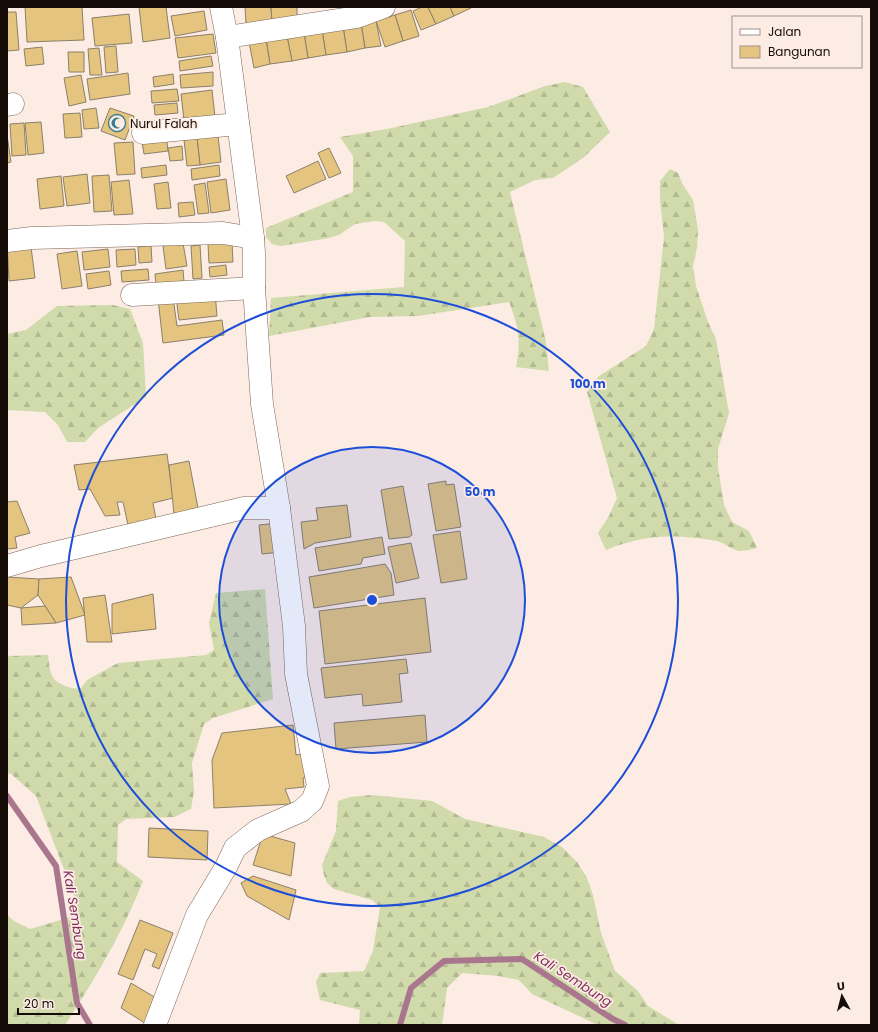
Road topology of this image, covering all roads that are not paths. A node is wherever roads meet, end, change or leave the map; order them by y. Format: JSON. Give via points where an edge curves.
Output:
{"nodes":[{"id":1,"x":221,"y":7,"type":"edge"},
{"id":2,"x":384,"y":7,"type":"edge"},
{"id":3,"x":312,"y":15,"type":"edge"},
{"id":4,"x":227,"y":38,"type":"junction"},
{"id":5,"x":238,"y":124,"type":"junction"},
{"id":6,"x":143,"y":133,"type":"dead end"},
{"id":7,"x":253,"y":238,"type":"junction"},
{"id":8,"x":7,"y":241,"type":"edge"},
{"id":9,"x":254,"y":288,"type":"junction"},
{"id":10,"x":132,"y":295,"type":"dead end"},
{"id":11,"x":279,"y":508,"type":"junction"},
{"id":12,"x":7,"y":566,"type":"edge"},
{"id":13,"x":155,"y":1025,"type":"edge"}],
"edges":[{"from":1,"to":4,"type":"street"},
{"from":2,"to":3,"type":"street","via":[[357,17]]},
{"from":3,"to":4,"type":"street"},
{"from":4,"to":5,"type":"street"},
{"from":5,"to":6,"type":"street"},
{"from":5,"to":7,"type":"street"},
{"from":7,"to":8,"type":"street","via":[[223,233]]},
{"from":7,"to":9,"type":"street"},
{"from":9,"to":10,"type":"street"},
{"from":9,"to":11,"type":"street","via":[[262,404]]},
{"from":11,"to":12,"type":"street","via":[[244,508]]},
{"from":11,"to":13,"type":"street","via":[[294,626],[296,674],[318,786],[312,801],[301,810],[258,830],[235,848],[196,915]]}]}
